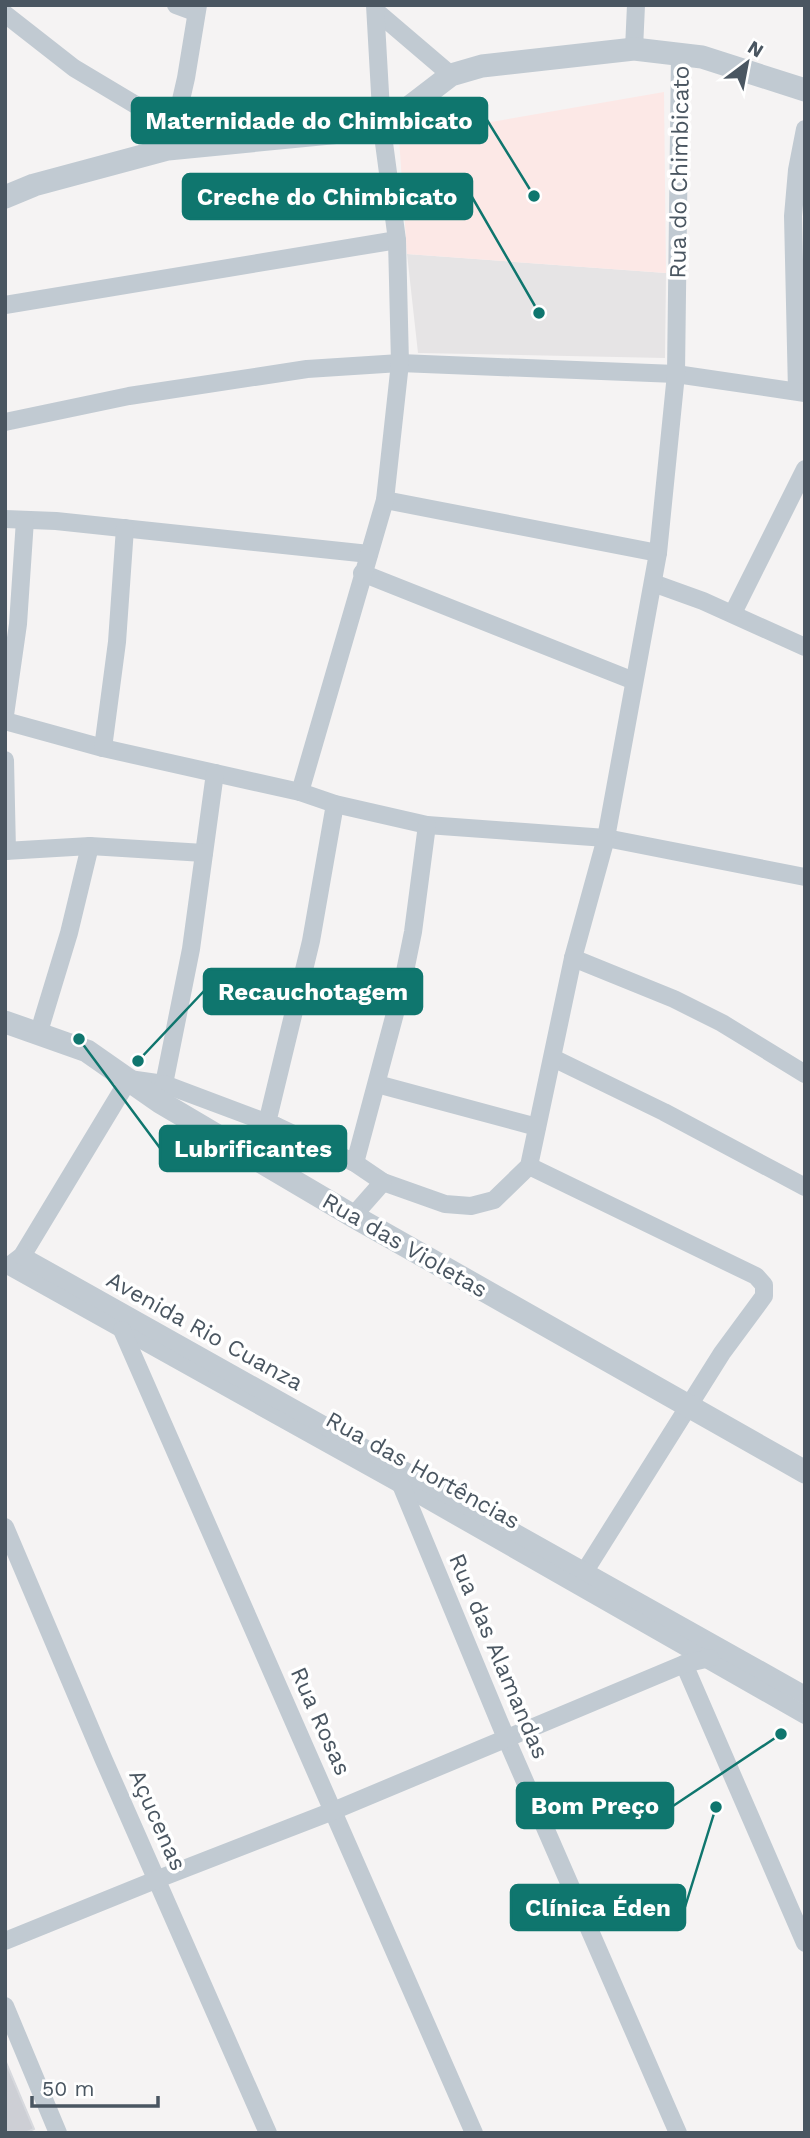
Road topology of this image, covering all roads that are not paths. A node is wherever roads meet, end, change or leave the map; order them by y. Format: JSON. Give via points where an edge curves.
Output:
{"nodes":[{"id":1,"x":176,"y":5,"type":"edge"},
{"id":2,"x":636,"y":5,"type":"edge"},
{"id":3,"x":376,"y":8,"type":"edge"},
{"id":4,"x":197,"y":9,"type":"edge"},
{"id":5,"x":5,"y":14,"type":"edge"},
{"id":6,"x":634,"y":49,"type":"junction"},
{"id":7,"x":680,"y":54,"type":"junction"},
{"id":8,"x":451,"y":75,"type":"junction"},
{"id":9,"x":805,"y":90,"type":"edge"},
{"id":10,"x":382,"y":128,"type":"junction"},
{"id":11,"x":805,"y":130,"type":"edge"},
{"id":12,"x":172,"y":139,"type":"junction"},
{"id":13,"x":5,"y":197,"type":"edge"},
{"id":14,"x":397,"y":240,"type":"junction"},
{"id":15,"x":5,"y":305,"type":"edge"},
{"id":16,"x":400,"y":363,"type":"junction"},
{"id":17,"x":676,"y":374,"type":"junction"},
{"id":18,"x":801,"y":392,"type":"edge"},
{"id":19,"x":5,"y":422,"type":"edge"},
{"id":20,"x":805,"y":468,"type":"edge"},
{"id":21,"x":385,"y":500,"type":"junction"},
{"id":22,"x":5,"y":519,"type":"edge"},
{"id":23,"x":25,"y":520,"type":"junction"},
{"id":24,"x":125,"y":528,"type":"junction"},
{"id":25,"x":658,"y":553,"type":"junction"},
{"id":26,"x":369,"y":554,"type":"junction"},
{"id":27,"x":362,"y":573,"type":"junction"},
{"id":28,"x":653,"y":583,"type":"junction"},
{"id":29,"x":733,"y":614,"type":"junction"},
{"id":30,"x":805,"y":647,"type":"edge"},
{"id":31,"x":634,"y":681,"type":"junction"},
{"id":32,"x":5,"y":715,"type":"edge"},
{"id":33,"x":5,"y":721,"type":"edge"},
{"id":34,"x":103,"y":748,"type":"junction"},
{"id":35,"x":5,"y":760,"type":"edge"},
{"id":36,"x":215,"y":773,"type":"junction"},
{"id":37,"x":299,"y":792,"type":"junction"},
{"id":38,"x":335,"y":804,"type":"junction"},
{"id":39,"x":427,"y":825,"type":"junction"},
{"id":40,"x":606,"y":838,"type":"junction"},
{"id":41,"x":90,"y":846,"type":"junction"},
{"id":42,"x":6,"y":851,"type":"edge"},
{"id":43,"x":204,"y":853,"type":"junction"},
{"id":44,"x":805,"y":877,"type":"edge"},
{"id":45,"x":573,"y":958,"type":"junction"},
{"id":46,"x":5,"y":1022,"type":"edge"},
{"id":47,"x":38,"y":1035,"type":"junction"},
{"id":48,"x":553,"y":1058,"type":"junction"},
{"id":49,"x":805,"y":1074,"type":"edge"},
{"id":50,"x":129,"y":1079,"type":"junction"},
{"id":51,"x":377,"y":1084,"type":"junction"},
{"id":52,"x":162,"y":1093,"type":"junction"},
{"id":53,"x":271,"y":1124,"type":"junction"},
{"id":54,"x":537,"y":1127,"type":"junction"},
{"id":55,"x":355,"y":1163,"type":"junction"},
{"id":56,"x":529,"y":1166,"type":"junction"},
{"id":57,"x":275,"y":1168,"type":"junction"},
{"id":58,"x":383,"y":1182,"type":"junction"},
{"id":59,"x":805,"y":1187,"type":"edge"},
{"id":60,"x":353,"y":1216,"type":"junction"},
{"id":61,"x":13,"y":1265,"type":"edge"},
{"id":62,"x":122,"y":1330,"type":"junction"},
{"id":63,"x":689,"y":1406,"type":"junction"},
{"id":64,"x":396,"y":1465,"type":"junction"},
{"id":65,"x":805,"y":1472,"type":"edge"},
{"id":66,"x":400,"y":1484,"type":"junction"},
{"id":67,"x":5,"y":1527,"type":"edge"},
{"id":68,"x":585,"y":1571,"type":"junction"},
{"id":69,"x":731,"y":1653,"type":"junction"},
{"id":70,"x":708,"y":1659,"type":"junction"},
{"id":71,"x":684,"y":1664,"type":"junction"},
{"id":72,"x":805,"y":1695,"type":"edge"},
{"id":73,"x":805,"y":1715,"type":"edge"},
{"id":74,"x":506,"y":1738,"type":"junction"},
{"id":75,"x":333,"y":1811,"type":"junction"},
{"id":76,"x":158,"y":1879,"type":"junction"},
{"id":77,"x":5,"y":1941,"type":"edge"},
{"id":78,"x":805,"y":1943,"type":"edge"},
{"id":79,"x":5,"y":2006,"type":"edge"},
{"id":80,"x":58,"y":2133,"type":"edge"},
{"id":81,"x":268,"y":2133,"type":"edge"},
{"id":82,"x":474,"y":2133,"type":"edge"},
{"id":83,"x":678,"y":2133,"type":"edge"}],
"edges":[{"from":1,"to":4,"type":"street"},
{"from":2,"to":6,"type":"street"},
{"from":3,"to":8,"type":"street"},
{"from":3,"to":10,"type":"street"},
{"from":4,"to":12,"type":"street"},
{"from":5,"to":12,"type":"street"},
{"from":6,"to":7,"type":"street"},
{"from":6,"to":8,"type":"street","via":[[482,66]]},
{"from":7,"to":9,"type":"street","name":"Rua do Chimbicato"},
{"from":7,"to":17,"type":"street","name":"Rua do Chimbicato"},
{"from":8,"to":10,"type":"street"},
{"from":10,"to":12,"type":"street"},
{"from":10,"to":14,"type":"street"},
{"from":11,"to":18,"type":"street","via":[[793,216]]},
{"from":12,"to":13,"type":"street"},
{"from":14,"to":15,"type":"street"},
{"from":14,"to":16,"type":"street"},
{"from":16,"to":17,"type":"street"},
{"from":16,"to":19,"type":"street","via":[[307,369],[129,396]]},
{"from":16,"to":21,"type":"street"},
{"from":17,"to":18,"type":"street"},
{"from":17,"to":25,"type":"street","name":"Rua do Chimbicato"},
{"from":20,"to":29,"type":"street"},
{"from":21,"to":25,"type":"street"},
{"from":21,"to":26,"type":"street"},
{"from":22,"to":23,"type":"street"},
{"from":23,"to":24,"type":"street"},
{"from":23,"to":32,"type":"street","via":[[18,624]]},
{"from":24,"to":26,"type":"street"},
{"from":24,"to":34,"type":"street"},
{"from":25,"to":28,"type":"street","name":"Rua do Chimbicato"},
{"from":26,"to":27,"type":"street"},
{"from":27,"to":31,"type":"street"},
{"from":27,"to":37,"type":"street"},
{"from":28,"to":29,"type":"street"},
{"from":28,"to":31,"type":"street","name":"Rua do Chimbicato"},
{"from":29,"to":30,"type":"street"},
{"from":31,"to":40,"type":"street","name":"Rua do Chimbicato"},
{"from":33,"to":34,"type":"street"},
{"from":34,"to":36,"type":"street"},
{"from":35,"to":42,"type":"street"},
{"from":36,"to":37,"type":"street"},
{"from":36,"to":43,"type":"street"},
{"from":37,"to":38,"type":"street"},
{"from":38,"to":39,"type":"street"},
{"from":38,"to":53,"type":"street"},
{"from":39,"to":40,"type":"street"},
{"from":39,"to":51,"type":"street","via":[[401,991]]},
{"from":40,"to":44,"type":"street"},
{"from":40,"to":45,"type":"street","name":"Rua do Chimbicato"},
{"from":41,"to":42,"type":"street"},
{"from":41,"to":43,"type":"street"},
{"from":41,"to":47,"type":"street"},
{"from":43,"to":52,"type":"street","via":[[191,949]]},
{"from":45,"to":48,"type":"street","name":"Rua do Chimbicato"},
{"from":45,"to":49,"type":"street","via":[[674,999]]},
{"from":46,"to":47,"type":"street","name":"Rua das Violetas"},
{"from":47,"to":50,"type":"street","name":"Rua das Violetas","via":[[87,1051]]},
{"from":48,"to":54,"type":"street","name":"Rua do Chimbicato"},
{"from":48,"to":59,"type":"street"},
{"from":50,"to":52,"type":"street","name":"Rua das Violetas"},
{"from":50,"to":61,"type":"street"},
{"from":51,"to":54,"type":"street"},
{"from":51,"to":55,"type":"street"},
{"from":52,"to":53,"type":"street"},
{"from":52,"to":57,"type":"street","name":"Rua das Violetas"},
{"from":53,"to":55,"type":"street"},
{"from":53,"to":57,"type":"street"},
{"from":54,"to":56,"type":"street","name":"Rua do Chimbicato"},
{"from":55,"to":58,"type":"street"},
{"from":56,"to":58,"type":"street","via":[[494,1200],[471,1206],[445,1204]]},
{"from":56,"to":63,"type":"street","via":[[756,1276],[764,1285],[764,1296]]},
{"from":57,"to":60,"type":"street","name":"Rua das Violetas"},
{"from":58,"to":60,"type":"street"},
{"from":60,"to":63,"type":"street","name":"Rua das Violetas"},
{"from":61,"to":62,"type":"street","name":"Rua das Hortências"},
{"from":61,"to":64,"type":"street","name":"Avenida Rio Cuanza"},
{"from":62,"to":66,"type":"street","name":"Rua das Hortências"},
{"from":62,"to":75,"type":"street","name":"Rua Rosas"},
{"from":63,"to":65,"type":"street","name":"Rua das Violetas"},
{"from":63,"to":68,"type":"street"},
{"from":64,"to":66,"type":"street","name":"Rua das Alamandas"},
{"from":64,"to":68,"type":"street","name":"Avenida Rio Cuanza"},
{"from":66,"to":70,"type":"street","name":"Rua das Hortências"},
{"from":66,"to":74,"type":"street","name":"Rua das Alamandas"},
{"from":67,"to":76,"type":"street","name":"Açucenas"},
{"from":68,"to":69,"type":"street","name":"Avenida Rio Cuanza"},
{"from":69,"to":70,"type":"street"},
{"from":69,"to":72,"type":"street","name":"Avenida Rio Cuanza"},
{"from":70,"to":71,"type":"street"},
{"from":70,"to":73,"type":"street","name":"Rua das Hortências"},
{"from":71,"to":74,"type":"street"},
{"from":71,"to":78,"type":"street"},
{"from":74,"to":75,"type":"street"},
{"from":74,"to":83,"type":"street","name":"Rua das Alamandas"},
{"from":75,"to":76,"type":"street"},
{"from":75,"to":82,"type":"street","name":"Rua Rosas"},
{"from":76,"to":77,"type":"street"},
{"from":76,"to":81,"type":"street","name":"Açucenas"},
{"from":79,"to":80,"type":"street"}]}
